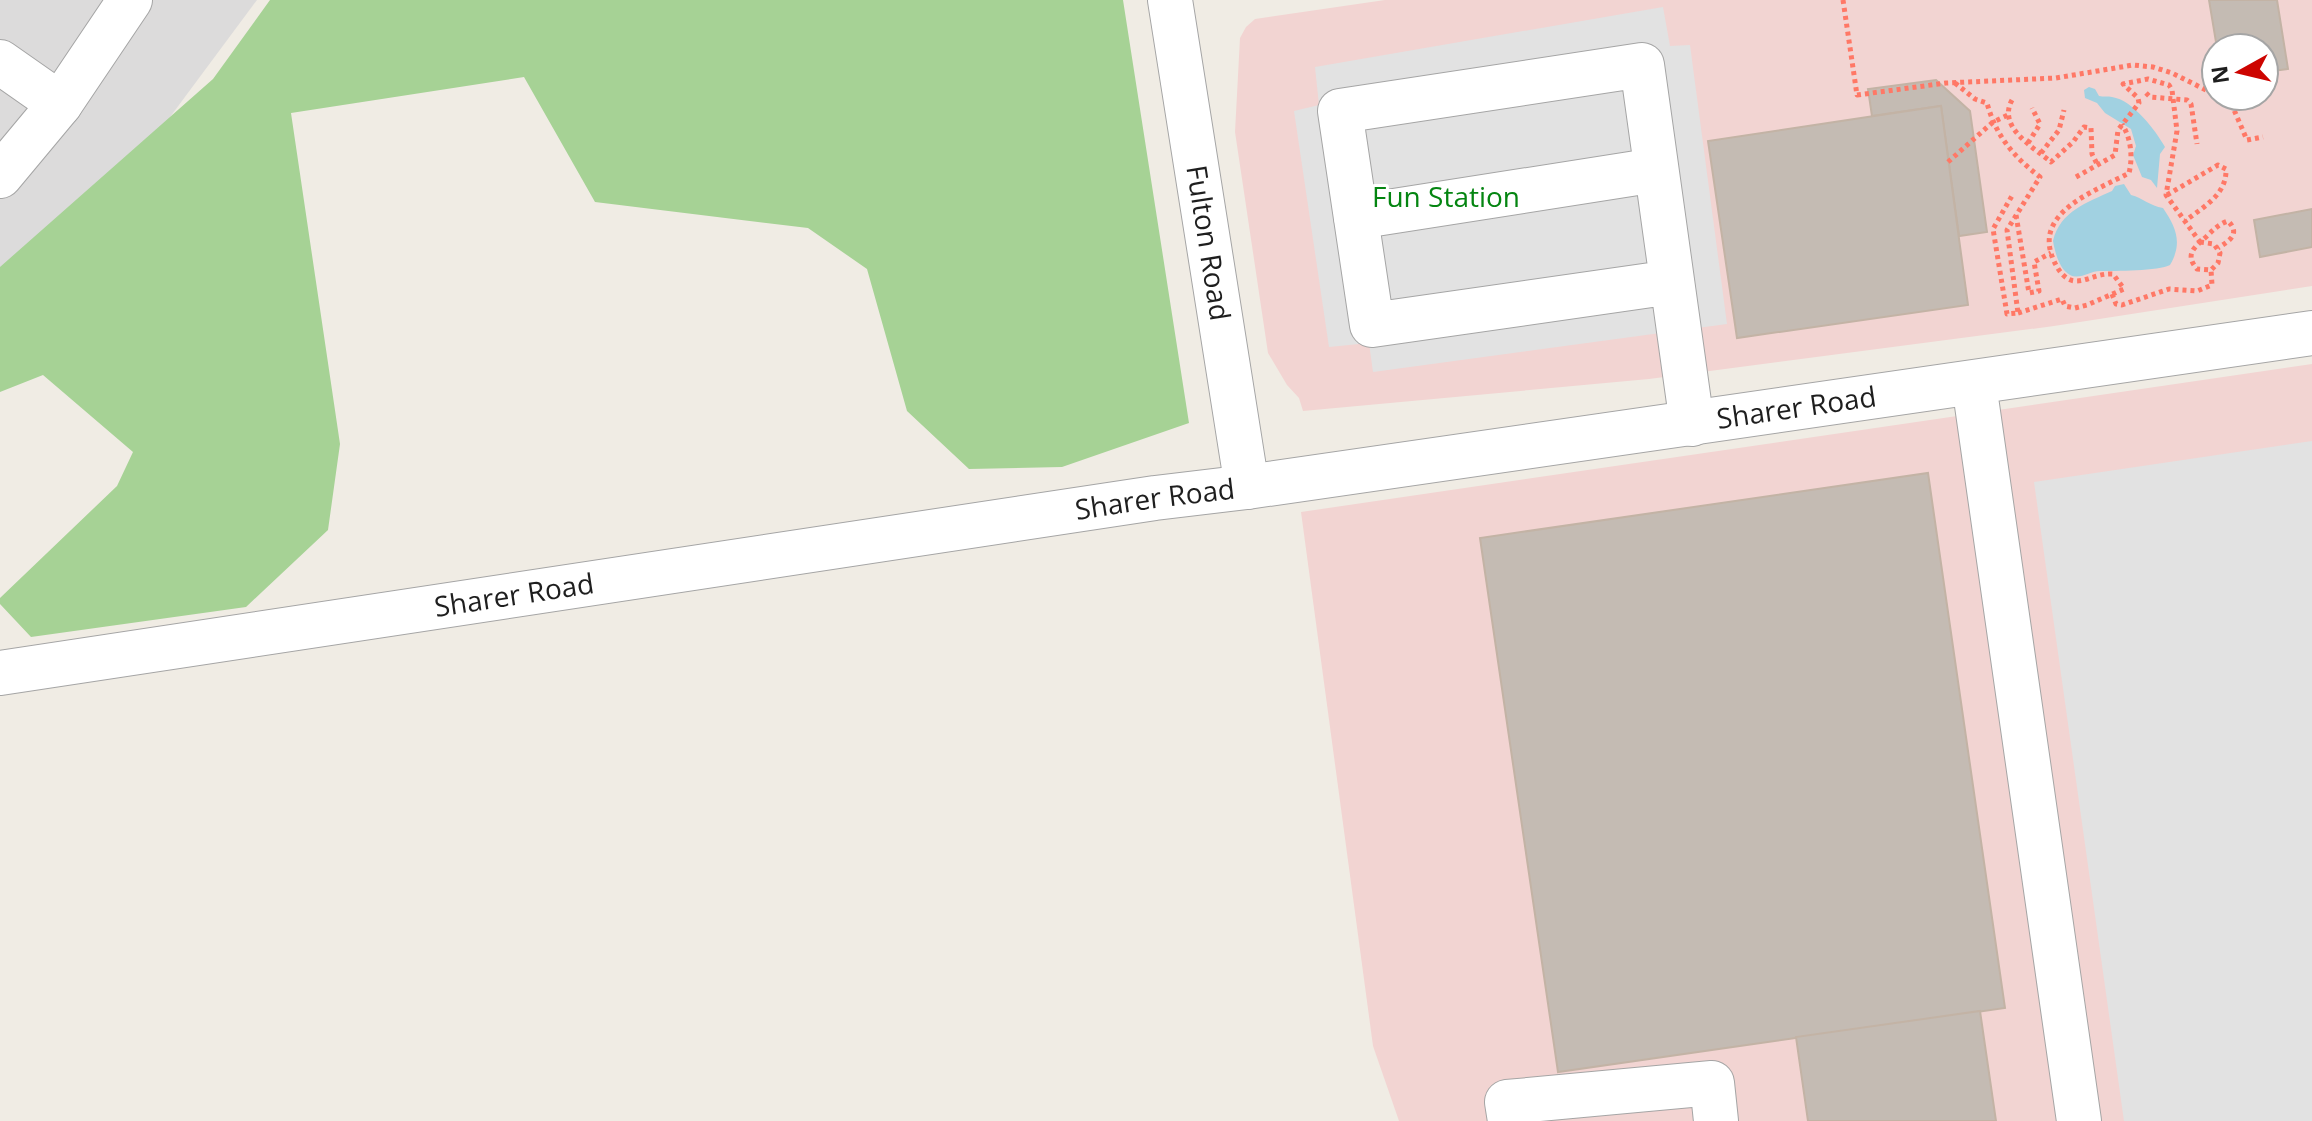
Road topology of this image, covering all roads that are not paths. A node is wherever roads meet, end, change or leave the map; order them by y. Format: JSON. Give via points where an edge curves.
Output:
{"nodes":[{"id":1,"x":130,"y":0,"type":"edge"},
{"id":2,"x":1170,"y":0,"type":"edge"},
{"id":3,"x":0,"y":62,"type":"edge"},
{"id":4,"x":60,"y":104,"type":"junction"},
{"id":5,"x":1656,"y":170,"type":"junction"},
{"id":6,"x":0,"y":176,"type":"edge"},
{"id":7,"x":1356,"y":217,"type":"junction"},
{"id":8,"x":1672,"y":282,"type":"junction"},
{"id":9,"x":2312,"y":333,"type":"edge"},
{"id":10,"x":1974,"y":384,"type":"junction"},
{"id":11,"x":1692,"y":424,"type":"junction"},
{"id":12,"x":1247,"y":487,"type":"junction"},
{"id":13,"x":0,"y":673,"type":"edge"},
{"id":14,"x":1633,"y":1106,"type":"edge"},
{"id":15,"x":1510,"y":1121,"type":"edge"},
{"id":16,"x":1716,"y":1121,"type":"edge"},
{"id":17,"x":2079,"y":1121,"type":"edge"}],
"edges":[{"from":1,"to":4,"type":"street"},
{"from":2,"to":12,"type":"street","name":"Fulton Road"},
{"from":3,"to":4,"type":"street"},
{"from":4,"to":6,"type":"street"},
{"from":5,"to":7,"type":"street"},
{"from":5,"to":7,"type":"street","via":[[1642,65],[1340,111]]},
{"from":5,"to":8,"type":"street"},
{"from":7,"to":8,"type":"street","via":[[1372,325]]},
{"from":8,"to":11,"type":"street"},
{"from":9,"to":10,"type":"street","name":"Sharer Road"},
{"from":10,"to":11,"type":"street","name":"Sharer Road"},
{"from":10,"to":17,"type":"street"},
{"from":11,"to":12,"type":"street","name":"Sharer Road"},
{"from":12,"to":13,"type":"street","name":"Sharer Road"},
{"from":14,"to":15,"type":"street","via":[[1507,1102]]},
{"from":14,"to":16,"type":"street","via":[[1712,1083]]}]}
